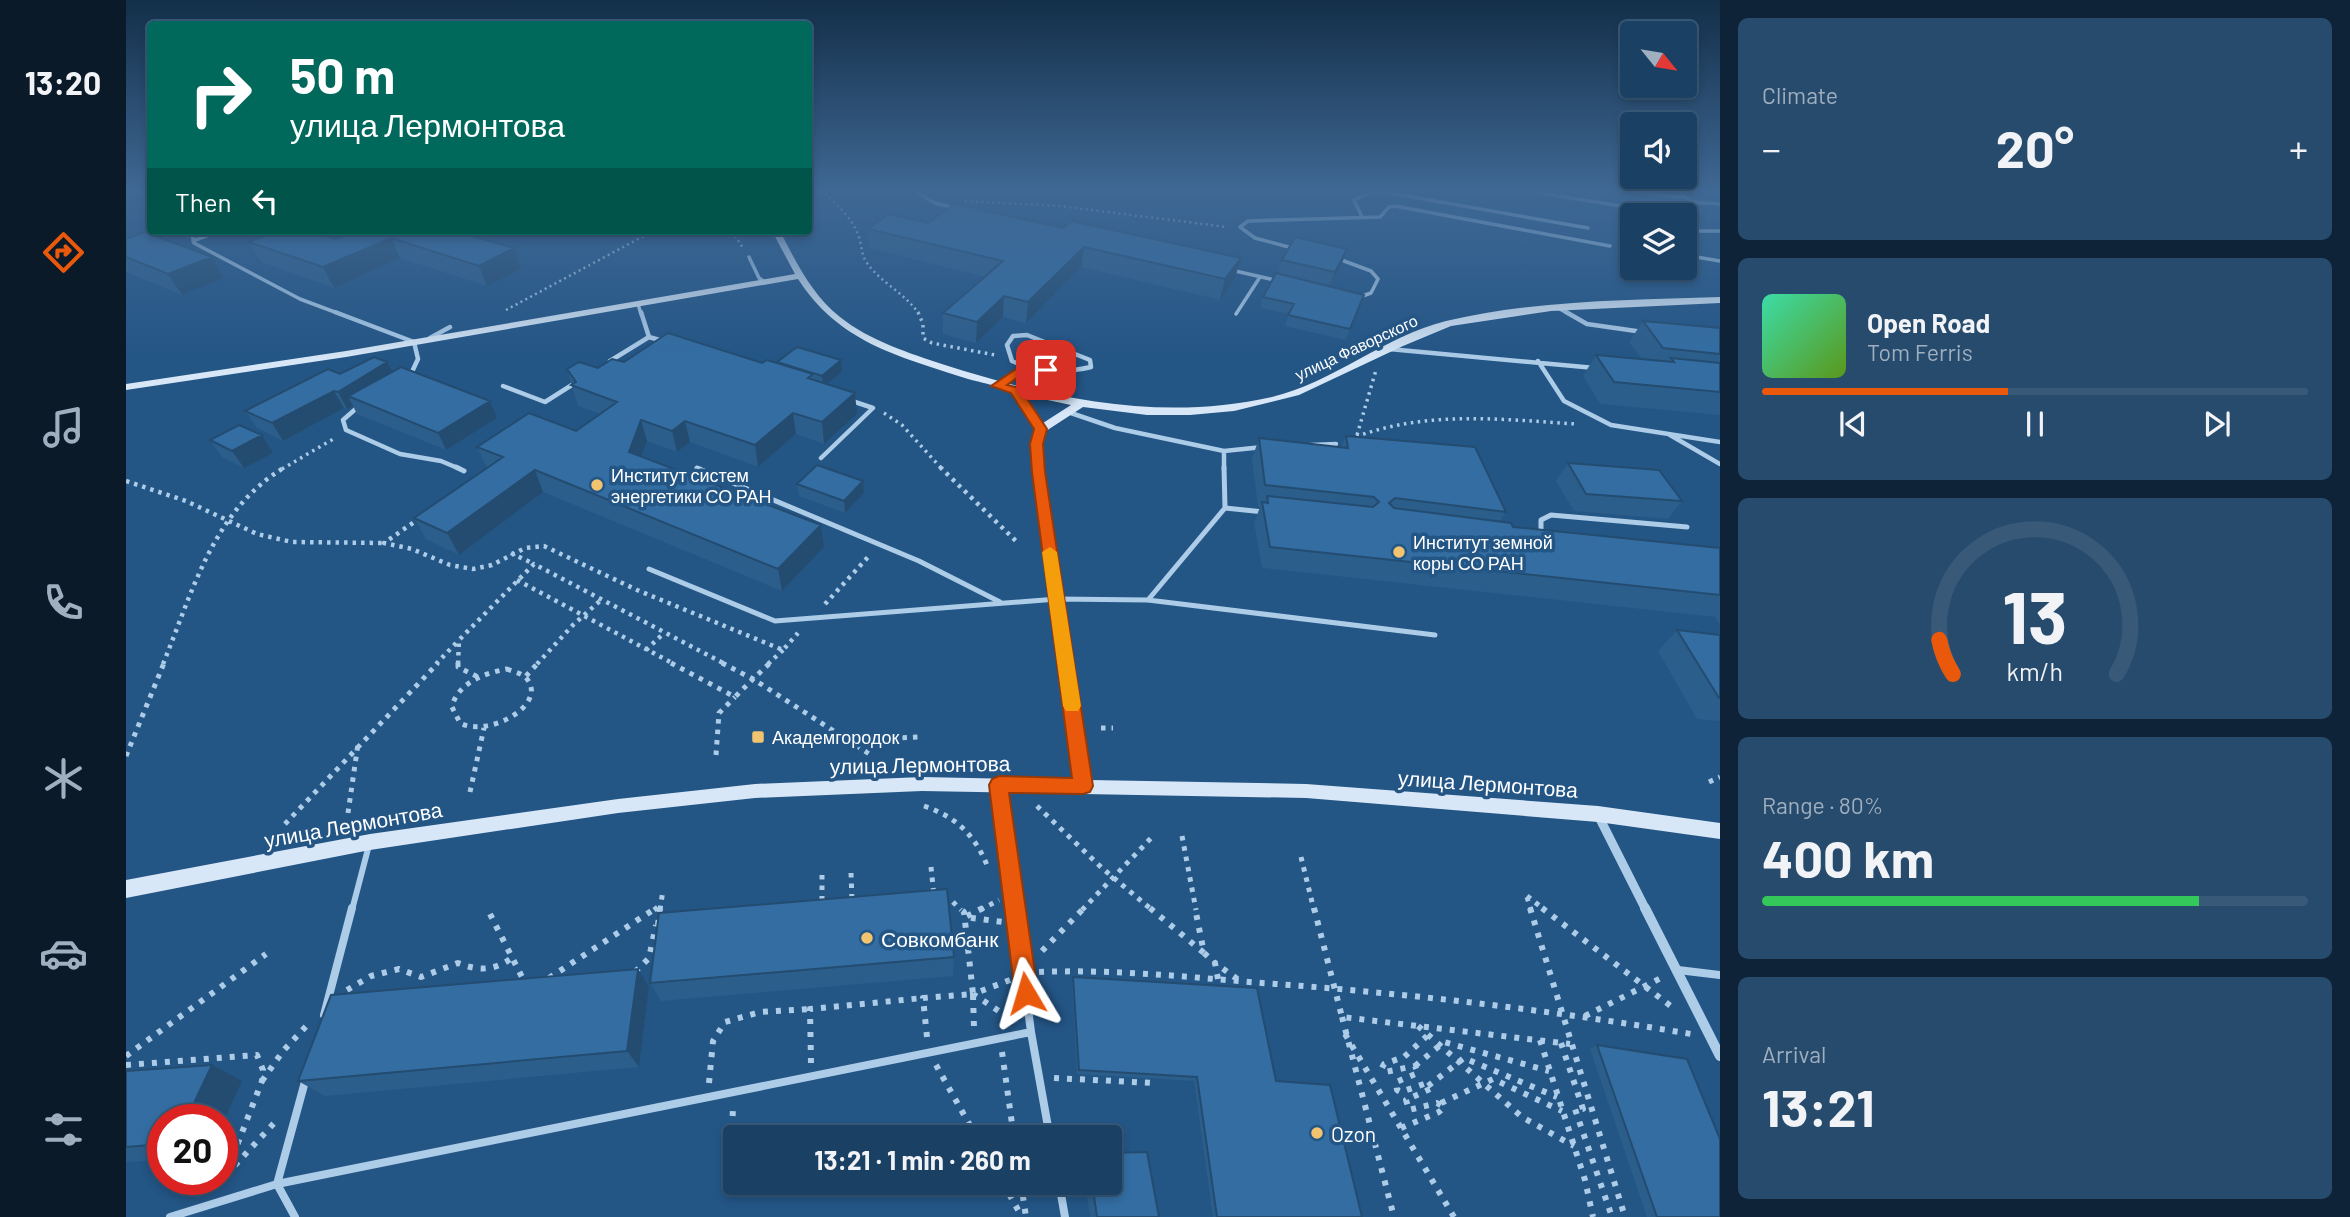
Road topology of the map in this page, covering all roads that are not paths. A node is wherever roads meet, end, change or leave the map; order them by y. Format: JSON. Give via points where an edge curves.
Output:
{"nodes":[{"id":1,"x":201,"y":247,"type":"edge"},
{"id":2,"x":784,"y":247,"type":"edge"},
{"id":3,"x":1288,"y":247,"type":"edge"},
{"id":4,"x":1297,"y":249,"type":"edge"},
{"id":5,"x":749,"y":257,"type":"dead end"},
{"id":6,"x":1331,"y":257,"type":"edge"},
{"id":7,"x":1697,"y":257,"type":"edge"},
{"id":8,"x":1720,"y":261,"type":"edge"},
{"id":9,"x":1231,"y":270,"type":"edge"},
{"id":10,"x":799,"y":276,"type":"junction"},
{"id":11,"x":1260,"y":277,"type":"junction"},
{"id":12,"x":765,"y":282,"type":"junction"},
{"id":13,"x":1286,"y":283,"type":"edge"},
{"id":14,"x":1346,"y":296,"type":"edge"},
{"id":15,"x":1720,"y":300,"type":"edge"},
{"id":16,"x":638,"y":304,"type":"junction"},
{"id":17,"x":1556,"y":307,"type":"junction"},
{"id":18,"x":1236,"y":314,"type":"dead end"},
{"id":19,"x":450,"y":327,"type":"dead end"},
{"id":20,"x":1649,"y":333,"type":"edge"},
{"id":21,"x":649,"y":337,"type":"junction"},
{"id":22,"x":427,"y":340,"type":"junction"},
{"id":23,"x":414,"y":342,"type":"junction"},
{"id":24,"x":675,"y":345,"type":"edge"},
{"id":25,"x":1386,"y":349,"type":"junction"},
{"id":26,"x":618,"y":356,"type":"junction"},
{"id":27,"x":629,"y":359,"type":"edge"},
{"id":28,"x":1538,"y":361,"type":"junction"},
{"id":29,"x":608,"y":363,"type":"edge"},
{"id":30,"x":1025,"y":367,"type":"junction"},
{"id":31,"x":1603,"y":369,"type":"edge"},
{"id":32,"x":408,"y":378,"type":"edge"},
{"id":33,"x":577,"y":383,"type":"edge"},
{"id":34,"x":503,"y":386,"type":"dead end"},
{"id":35,"x":997,"y":386,"type":"junction"},
{"id":36,"x":126,"y":387,"type":"edge"},
{"id":37,"x":1015,"y":390,"type":"junction"},
{"id":38,"x":847,"y":400,"type":"edge"},
{"id":39,"x":363,"y":404,"type":"edge"},
{"id":40,"x":1079,"y":405,"type":"junction"},
{"id":41,"x":1068,"y":412,"type":"junction"},
{"id":42,"x":1041,"y":429,"type":"junction"},
{"id":43,"x":1667,"y":434,"type":"junction"},
{"id":44,"x":1720,"y":442,"type":"edge"},
{"id":45,"x":1336,"y":444,"type":"edge"},
{"id":46,"x":1299,"y":445,"type":"edge"},
{"id":47,"x":1274,"y":446,"type":"edge"},
{"id":48,"x":1224,"y":451,"type":"junction"},
{"id":49,"x":821,"y":458,"type":"dead end"},
{"id":50,"x":1720,"y":464,"type":"edge"},
{"id":51,"x":697,"y":468,"type":"dead end"},
{"id":52,"x":464,"y":471,"type":"dead end"},
{"id":53,"x":1225,"y":508,"type":"junction"},
{"id":54,"x":1267,"y":512,"type":"edge"},
{"id":55,"x":1687,"y":527,"type":"dead end"},
{"id":56,"x":1541,"y":540,"type":"edge"},
{"id":57,"x":649,"y":569,"type":"dead end"},
{"id":58,"x":1056,"y":599,"type":"junction"},
{"id":59,"x":1149,"y":600,"type":"junction"},
{"id":60,"x":1003,"y":603,"type":"junction"},
{"id":61,"x":1435,"y":635,"type":"dead end"},
{"id":62,"x":999,"y":785,"type":"junction"},
{"id":63,"x":1083,"y":786,"type":"junction"},
{"id":64,"x":1598,"y":814,"type":"junction"},
{"id":65,"x":1720,"y":831,"type":"edge"},
{"id":66,"x":370,"y":842,"type":"junction"},
{"id":67,"x":126,"y":890,"type":"edge"},
{"id":68,"x":1678,"y":970,"type":"junction"},
{"id":69,"x":1720,"y":975,"type":"edge"},
{"id":70,"x":319,"y":1030,"type":"edge"},
{"id":71,"x":1031,"y":1032,"type":"junction"},
{"id":72,"x":1720,"y":1056,"type":"edge"},
{"id":73,"x":309,"y":1069,"type":"edge"},
{"id":74,"x":1048,"y":1125,"type":"edge"},
{"id":75,"x":278,"y":1184,"type":"junction"},
{"id":76,"x":1061,"y":1195,"type":"edge"},
{"id":77,"x":170,"y":1217,"type":"edge"},
{"id":78,"x":295,"y":1217,"type":"edge"},
{"id":79,"x":1065,"y":1217,"type":"edge"}],
"edges":[{"from":1,"to":23,"type":"lane","via":[[300,299]]},
{"from":2,"to":10,"type":"street","name":"улица Фаворского"},
{"from":3,"to":4,"type":"lane"},
{"from":5,"to":12,"type":"lane"},
{"from":6,"to":14,"type":"lane","via":[[1371,271],[1378,279],[1371,293]]},
{"from":7,"to":8,"type":"lane"},
{"from":9,"to":11,"type":"lane"},
{"from":10,"to":12,"type":"street"},
{"from":10,"to":35,"type":"street","name":"улица Фаворского","via":[[836,319],[861,335]]},
{"from":11,"to":13,"type":"lane"},
{"from":11,"to":18,"type":"lane"},
{"from":12,"to":16,"type":"street"},
{"from":15,"to":17,"type":"street","name":"улица Фаворского"},
{"from":16,"to":21,"type":"lane"},
{"from":16,"to":22,"type":"street"},
{"from":17,"to":20,"type":"lane","via":[[1587,324]]},
{"from":17,"to":25,"type":"street","name":"улица Фаворского","via":[[1448,323]]},
{"from":19,"to":22,"type":"lane"},
{"from":21,"to":24,"type":"lane"},
{"from":21,"to":26,"type":"lane"},
{"from":22,"to":23,"type":"street"},
{"from":23,"to":32,"type":"lane","via":[[418,359]]},
{"from":23,"to":36,"type":"street"},
{"from":25,"to":28,"type":"lane"},
{"from":25,"to":40,"type":"street","name":"улица Фаворского","via":[[1330,379],[1279,398],[1225,410],[1169,414]]},
{"from":26,"to":27,"type":"lane"},
{"from":26,"to":29,"type":"lane"},
{"from":28,"to":31,"type":"lane"},
{"from":28,"to":43,"type":"lane","via":[[1564,401],[1611,425]]},
{"from":30,"to":30,"type":"lane","via":[[1012,361],[1007,345],[1013,336],[1027,335],[1090,360],[1091,367],[1074,371]]},
{"from":30,"to":35,"type":"lane"},
{"from":33,"to":34,"type":"lane","via":[[545,402]]},
{"from":35,"to":37,"type":"street","name":"улица Фаворского"},
{"from":37,"to":40,"type":"street","name":"улица Фаворского"},
{"from":37,"to":42,"type":"street"},
{"from":38,"to":49,"type":"lane","via":[[873,408]]},
{"from":39,"to":52,"type":"lane","via":[[343,419],[348,431],[400,454],[441,461]]},
{"from":40,"to":41,"type":"street"},
{"from":41,"to":42,"type":"street"},
{"from":41,"to":48,"type":"lane","via":[[1115,428]]},
{"from":42,"to":58,"type":"street","via":[[1036,444],[1038,472]]},
{"from":43,"to":44,"type":"lane"},
{"from":43,"to":50,"type":"lane"},
{"from":45,"to":46,"type":"lane"},
{"from":47,"to":48,"type":"lane"},
{"from":48,"to":53,"type":"lane"},
{"from":51,"to":60,"type":"lane","via":[[919,561]]},
{"from":53,"to":54,"type":"lane"},
{"from":53,"to":59,"type":"lane"},
{"from":55,"to":56,"type":"lane","via":[[1551,515],[1541,520]]},
{"from":57,"to":60,"type":"lane","via":[[775,621]]},
{"from":58,"to":59,"type":"lane"},
{"from":58,"to":60,"type":"lane"},
{"from":58,"to":63,"type":"street"},
{"from":59,"to":61,"type":"lane"},
{"from":62,"to":63,"type":"street","name":"улица Лермонтова"},
{"from":62,"to":66,"type":"street","name":"улица Лермонтова","via":[[755,791]]},
{"from":62,"to":71,"type":"lane"},
{"from":63,"to":64,"type":"street","name":"улица Лермонтова","via":[[1306,791]]},
{"from":64,"to":65,"type":"street","name":"улица Лермонтова"},
{"from":64,"to":68,"type":"street"},
{"from":66,"to":67,"type":"street","name":"улица Лермонтова"},
{"from":66,"to":70,"type":"lane"},
{"from":68,"to":69,"type":"lane"},
{"from":68,"to":72,"type":"street"},
{"from":71,"to":74,"type":"lane"},
{"from":71,"to":75,"type":"lane"},
{"from":73,"to":75,"type":"lane"},
{"from":75,"to":77,"type":"lane"},
{"from":75,"to":78,"type":"lane"},
{"from":76,"to":79,"type":"lane"}]}
